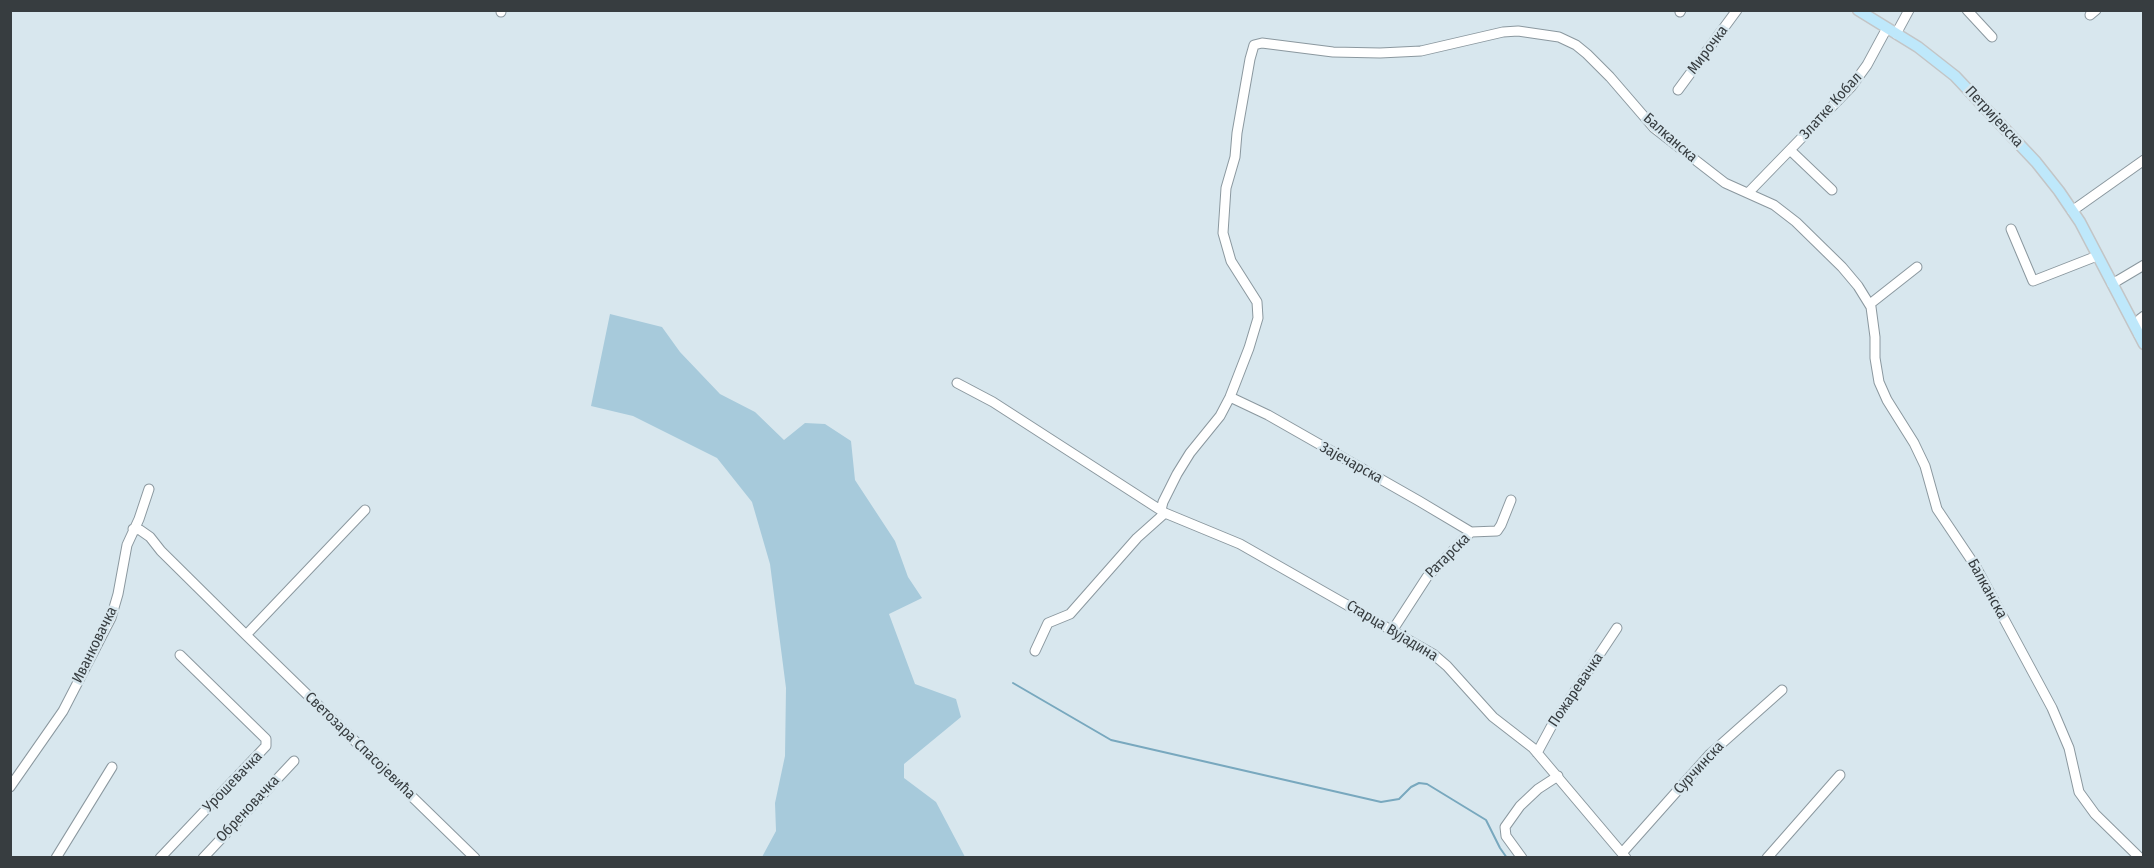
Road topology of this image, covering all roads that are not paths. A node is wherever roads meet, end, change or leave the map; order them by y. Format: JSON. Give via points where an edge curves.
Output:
{"nodes":[{"id":1,"x":1737,"y":10,"type":"edge"},
{"id":2,"x":1857,"y":10,"type":"edge"},
{"id":3,"x":1909,"y":10,"type":"edge"},
{"id":4,"x":1967,"y":10,"type":"edge"},
{"id":5,"x":1892,"y":31,"type":"junction"},
{"id":6,"x":1992,"y":37,"type":"dead end"},
{"id":7,"x":1678,"y":90,"type":"dead end"},
{"id":8,"x":1790,"y":150,"type":"junction"},
{"id":9,"x":2144,"y":160,"type":"edge"},
{"id":10,"x":1832,"y":190,"type":"dead end"},
{"id":11,"x":1748,"y":193,"type":"junction"},
{"id":12,"x":2072,"y":210,"type":"junction"},
{"id":13,"x":2011,"y":229,"type":"dead end"},
{"id":14,"x":2097,"y":256,"type":"junction"},
{"id":15,"x":2144,"y":265,"type":"edge"},
{"id":16,"x":1917,"y":267,"type":"dead end"},
{"id":17,"x":2112,"y":284,"type":"junction"},
{"id":18,"x":1870,"y":304,"type":"junction"},
{"id":19,"x":2144,"y":316,"type":"edge"},
{"id":20,"x":2141,"y":339,"type":"edge"},
{"id":21,"x":957,"y":383,"type":"dead end"},
{"id":22,"x":1230,"y":397,"type":"junction"},
{"id":23,"x":149,"y":489,"type":"dead end"},
{"id":24,"x":1511,"y":500,"type":"dead end"},
{"id":25,"x":365,"y":510,"type":"dead end"},
{"id":26,"x":1163,"y":512,"type":"junction"},
{"id":27,"x":133,"y":529,"type":"junction"},
{"id":28,"x":1471,"y":532,"type":"junction"},
{"id":29,"x":1617,"y":628,"type":"dead end"},
{"id":30,"x":1392,"y":631,"type":"junction"},
{"id":31,"x":246,"y":635,"type":"junction"},
{"id":32,"x":1035,"y":651,"type":"dead end"},
{"id":33,"x":180,"y":655,"type":"dead end"},
{"id":34,"x":1782,"y":690,"type":"dead end"},
{"id":35,"x":1537,"y":753,"type":"junction"},
{"id":36,"x":294,"y":761,"type":"dead end"},
{"id":37,"x":112,"y":767,"type":"dead end"},
{"id":38,"x":1840,"y":775,"type":"dead end"},
{"id":39,"x":1558,"y":776,"type":"junction"},
{"id":40,"x":10,"y":787,"type":"edge"},
{"id":41,"x":1624,"y":855,"type":"edge"},
{"id":42,"x":56,"y":858,"type":"edge"},
{"id":43,"x":160,"y":858,"type":"edge"},
{"id":44,"x":203,"y":858,"type":"edge"},
{"id":45,"x":475,"y":858,"type":"edge"},
{"id":46,"x":1522,"y":858,"type":"edge"},
{"id":47,"x":1767,"y":858,"type":"edge"},
{"id":48,"x":2140,"y":858,"type":"edge"}],
"edges":[{"from":1,"to":7,"type":"street","name":"Мирочка"},
{"from":2,"to":5,"type":"main road","name":"Петријевска"},
{"from":3,"to":5,"type":"street","name":"Златке Кобал"},
{"from":4,"to":6,"type":"street"},
{"from":5,"to":8,"type":"street","name":"Златке Кобал","via":[[1856,81]]},
{"from":5,"to":12,"type":"main road","name":"Петријевска","via":[[1929,54],[1964,85],[2036,162]]},
{"from":8,"to":10,"type":"street","name":"Златке Кобал"},
{"from":8,"to":11,"type":"street","name":"Златке Кобал"},
{"from":9,"to":12,"type":"street"},
{"from":11,"to":18,"type":"street","name":"Балканска","via":[[1774,205],[1796,222],[1842,267]]},
{"from":11,"to":22,"type":"street","name":"Балканска","via":[[1725,183],[1654,128],[1587,54],[1546,34],[1503,32],[1421,51],[1380,53],[1254,45],[1222,217],[1231,261],[1259,309]]},
{"from":12,"to":14,"type":"main road","name":"Петријевска"},
{"from":13,"to":14,"type":"street","via":[[2033,281]]},
{"from":14,"to":17,"type":"main road","name":"Петријевска"},
{"from":15,"to":17,"type":"street"},
{"from":16,"to":18,"type":"street"},
{"from":17,"to":20,"type":"main road","name":"Петријевска"},
{"from":18,"to":48,"type":"street","name":"Балканска","via":[[1879,382],[1925,466],[1937,509],[1976,567],[2052,708],[2069,748],[2079,792],[2095,814]]},
{"from":19,"to":20,"type":"street","via":[[2140,319]]},
{"from":21,"to":26,"type":"street","name":"Старца Вујадина","via":[[993,402]]},
{"from":22,"to":26,"type":"street","via":[[1177,474],[1163,502]]},
{"from":22,"to":28,"type":"street","name":"Зајечарска"},
{"from":23,"to":27,"type":"street","name":"Иванковачка"},
{"from":24,"to":28,"type":"street","name":"Ратарска","via":[[1497,531]]},
{"from":25,"to":31,"type":"street"},
{"from":26,"to":30,"type":"street","name":"Старца Вујадина","via":[[1240,544]]},
{"from":26,"to":32,"type":"street","via":[[1070,614],[1048,623]]},
{"from":27,"to":31,"type":"street","name":"Светозара Спасојевића","via":[[150,537]]},
{"from":27,"to":40,"type":"street","name":"Иванковачка","via":[[111,618],[63,711]]},
{"from":28,"to":30,"type":"street","name":"Ратарска","via":[[1427,577]]},
{"from":29,"to":35,"type":"street","name":"Пожаревачка"},
{"from":30,"to":35,"type":"street","name":"Старца Вујадина","via":[[1441,660],[1493,717]]},
{"from":31,"to":45,"type":"street","name":"Светозара Спасојевића"},
{"from":33,"to":43,"type":"street","name":"Урошевачка","via":[[266,738],[266,746]]},
{"from":34,"to":41,"type":"street","name":"Сурчинска","via":[[1710,754]]},
{"from":35,"to":39,"type":"street","name":"Старца Вујадина"},
{"from":36,"to":44,"type":"street","name":"Обреновачка"},
{"from":37,"to":42,"type":"street"},
{"from":38,"to":47,"type":"street"},
{"from":39,"to":41,"type":"street","name":"Старца Вујадина"},
{"from":39,"to":46,"type":"street","via":[[1520,806],[1505,827],[1506,836]]}]}
